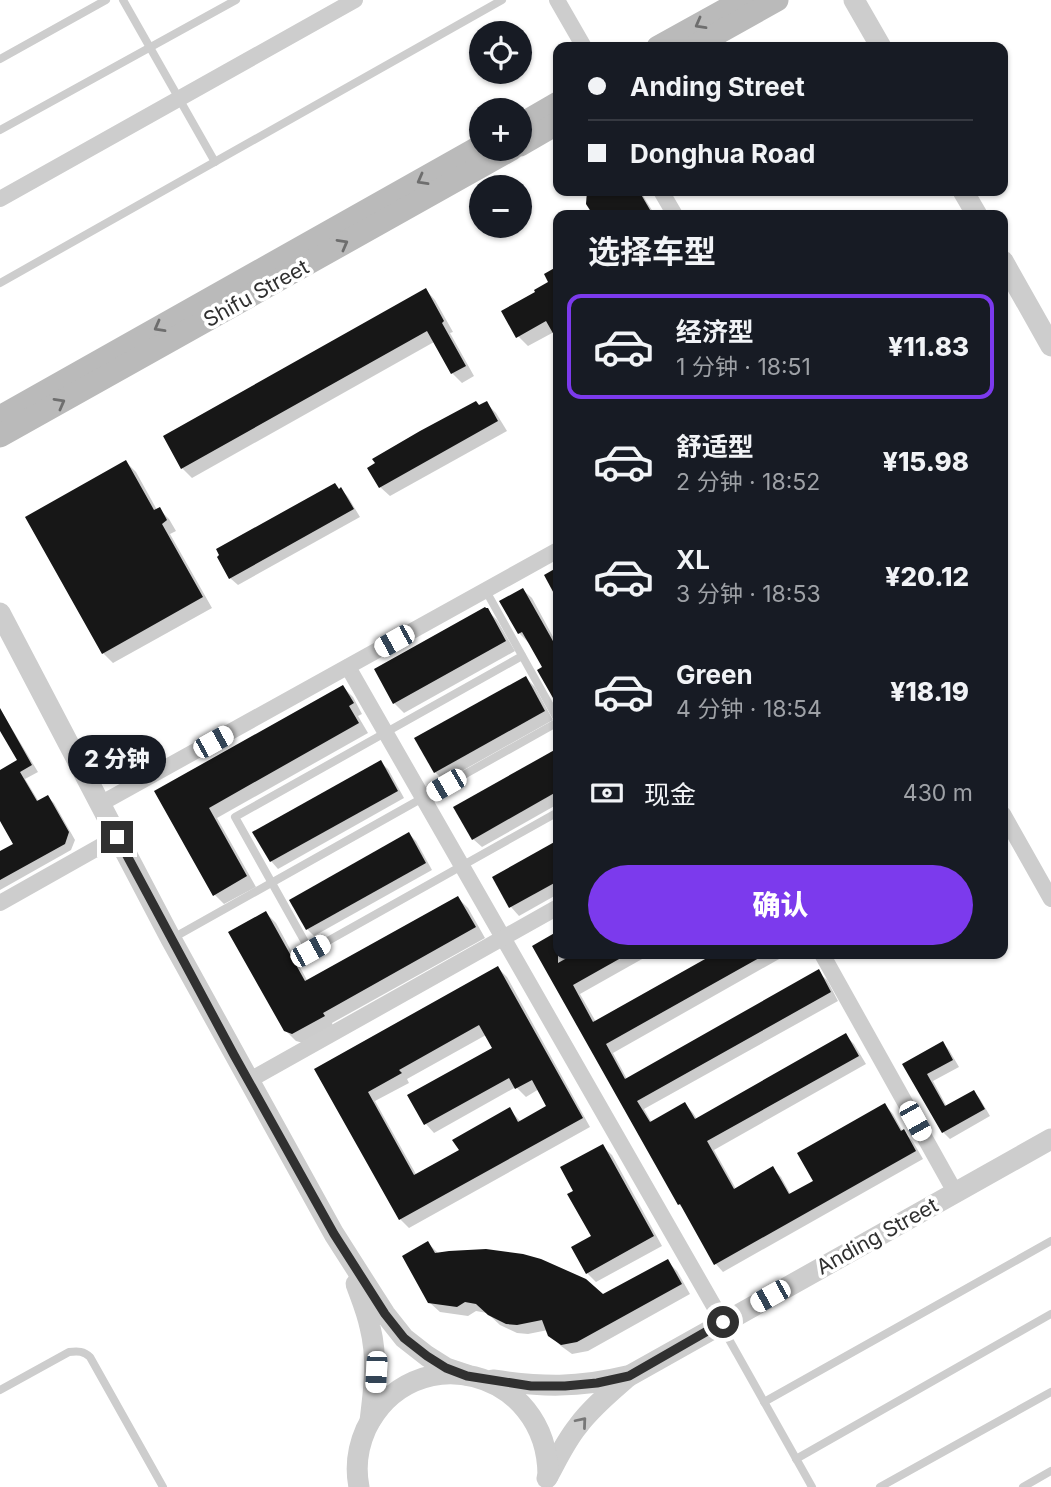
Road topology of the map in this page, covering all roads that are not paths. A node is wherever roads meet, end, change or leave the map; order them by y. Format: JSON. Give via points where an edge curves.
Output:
{"nodes":[{"id":1,"x":106,"y":0,"type":"edge"},
{"id":2,"x":123,"y":0,"type":"edge"},
{"id":3,"x":236,"y":0,"type":"edge"},
{"id":4,"x":355,"y":0,"type":"edge"},
{"id":5,"x":502,"y":0,"type":"edge"},
{"id":6,"x":557,"y":0,"type":"edge"},
{"id":7,"x":743,"y":0,"type":"edge"},
{"id":8,"x":778,"y":0,"type":"edge"},
{"id":9,"x":854,"y":0,"type":"edge"},
{"id":10,"x":581,"y":42,"type":"edge"},
{"id":11,"x":667,"y":42,"type":"edge"},
{"id":12,"x":702,"y":42,"type":"edge"},
{"id":13,"x":878,"y":42,"type":"edge"},
{"id":14,"x":150,"y":48,"type":"junction"},
{"id":15,"x":0,"y":59,"type":"edge"},
{"id":16,"x":179,"y":99,"type":"junction"},
{"id":17,"x":553,"y":106,"type":"edge"},
{"id":18,"x":532,"y":118,"type":"edge"},
{"id":19,"x":553,"y":126,"type":"edge"},
{"id":20,"x":0,"y":130,"type":"edge"},
{"id":21,"x":532,"y":138,"type":"edge"},
{"id":22,"x":469,"y":153,"type":"edge"},
{"id":23,"x":491,"y":161,"type":"edge"},
{"id":24,"x":215,"y":162,"type":"junction"},
{"id":25,"x":0,"y":199,"type":"edge"},
{"id":26,"x":1008,"y":270,"type":"edge"},
{"id":27,"x":0,"y":283,"type":"edge"},
{"id":28,"x":1051,"y":346,"type":"edge"},
{"id":29,"x":0,"y":416,"type":"edge"},
{"id":30,"x":0,"y":436,"type":"edge"},
{"id":31,"x":553,"y":553,"type":"edge"},
{"id":32,"x":486,"y":591,"type":"junction"},
{"id":33,"x":0,"y":613,"type":"edge"},
{"id":34,"x":522,"y":656,"type":"junction"},
{"id":35,"x":348,"y":667,"type":"junction"},
{"id":36,"x":553,"y":712,"type":"edge"},
{"id":37,"x":553,"y":724,"type":"edge"},
{"id":38,"x":386,"y":732,"type":"junction"},
{"id":39,"x":423,"y":798,"type":"junction"},
{"id":40,"x":100,"y":804,"type":"junction"},
{"id":41,"x":553,"y":815,"type":"edge"},
{"id":42,"x":1008,"y":823,"type":"edge"},
{"id":43,"x":117,"y":837,"type":"junction"},
{"id":44,"x":462,"y":866,"type":"junction"},
{"id":45,"x":272,"y":883,"type":"junction"},
{"id":46,"x":1051,"y":899,"type":"edge"},
{"id":47,"x":0,"y":903,"type":"edge"},
{"id":48,"x":553,"y":910,"type":"edge"},
{"id":49,"x":503,"y":937,"type":"junction"},
{"id":50,"x":171,"y":939,"type":"junction"},
{"id":51,"x":825,"y":959,"type":"edge"},
{"id":52,"x":248,"y":1081,"type":"junction"},
{"id":53,"x":1051,"y":1139,"type":"edge"},
{"id":54,"x":955,"y":1192,"type":"junction"},
{"id":55,"x":334,"y":1234,"type":"junction"},
{"id":56,"x":1051,"y":1241,"type":"edge"},
{"id":57,"x":1051,"y":1314,"type":"edge"},
{"id":58,"x":722,"y":1323,"type":"junction"},
{"id":59,"x":629,"y":1376,"type":"junction"},
{"id":60,"x":474,"y":1377,"type":"junction"},
{"id":61,"x":0,"y":1390,"type":"edge"},
{"id":62,"x":1051,"y":1392,"type":"edge"},
{"id":63,"x":764,"y":1402,"type":"junction"},
{"id":64,"x":370,"y":1423,"type":"junction"},
{"id":65,"x":796,"y":1458,"type":"junction"},
{"id":66,"x":357,"y":1461,"type":"junction"},
{"id":67,"x":1051,"y":1471,"type":"edge"},
{"id":68,"x":547,"y":1483,"type":"edge"},
{"id":69,"x":163,"y":1487,"type":"edge"},
{"id":70,"x":347,"y":1487,"type":"edge"},
{"id":71,"x":359,"y":1487,"type":"edge"},
{"id":72,"x":812,"y":1487,"type":"edge"},
{"id":73,"x":880,"y":1487,"type":"edge"},
{"id":74,"x":1023,"y":1487,"type":"edge"}],
"edges":[{"from":1,"to":15,"type":"lane"},
{"from":2,"to":14,"type":"lane"},
{"from":3,"to":14,"type":"lane"},
{"from":4,"to":16,"type":"street"},
{"from":5,"to":24,"type":"lane"},
{"from":6,"to":10,"type":"street"},
{"from":7,"to":11,"type":"main road","one_way":true},
{"from":8,"to":12,"type":"main road"},
{"from":9,"to":13,"type":"street"},
{"from":14,"to":16,"type":"lane"},
{"from":14,"to":20,"type":"lane"},
{"from":16,"to":24,"type":"lane"},
{"from":16,"to":25,"type":"street"},
{"from":17,"to":18,"type":"main road"},
{"from":19,"to":21,"type":"main road"},
{"from":22,"to":29,"type":"main road","name":"Shifu Street","one_way":true},
{"from":30,"to":23,"type":"main road","name":"Shifu Street","one_way":true},
{"from":24,"to":27,"type":"lane"},
{"from":26,"to":28,"type":"street"},
{"from":31,"to":32,"type":"street"},
{"from":32,"to":34,"type":"lane"},
{"from":32,"to":35,"type":"street"},
{"from":33,"to":40,"type":"street"},
{"from":34,"to":36,"type":"lane"},
{"from":34,"to":38,"type":"lane"},
{"from":35,"to":38,"type":"street"},
{"from":35,"to":40,"type":"street"},
{"from":37,"to":39,"type":"lane"},
{"from":38,"to":39,"type":"street"},
{"from":38,"to":45,"type":"lane","via":[[235,817]]},
{"from":39,"to":44,"type":"street"},
{"from":39,"to":45,"type":"lane"},
{"from":40,"to":43,"type":"street"},
{"from":41,"to":44,"type":"lane"},
{"from":42,"to":46,"type":"street"},
{"from":43,"to":47,"type":"street"},
{"from":43,"to":50,"type":"street"},
{"from":44,"to":45,"type":"lane","via":[[310,951]]},
{"from":44,"to":49,"type":"street"},
{"from":45,"to":50,"type":"lane"},
{"from":48,"to":49,"type":"street"},
{"from":49,"to":52,"type":"street"},
{"from":49,"to":58,"type":"street"},
{"from":50,"to":52,"type":"street"},
{"from":51,"to":54,"type":"street"},
{"from":52,"to":55,"type":"street"},
{"from":53,"to":54,"type":"street","name":"Anding Street"},
{"from":54,"to":58,"type":"street","name":"Anding Street"},
{"from":55,"to":60,"type":"street","via":[[404,1338],[446,1368]]},
{"from":55,"to":64,"type":"street","via":[[370,1326],[376,1372]]},
{"from":56,"to":63,"type":"lane"},
{"from":57,"to":65,"type":"lane"},
{"from":58,"to":59,"type":"street","name":"Anding Street"},
{"from":58,"to":63,"type":"lane"},
{"from":59,"to":60,"type":"street","via":[[565,1386]]},
{"from":68,"to":59,"type":"street","one_way":true,"via":[[563,1446],[579,1424]]},
{"from":60,"to":64,"type":"street","via":[[440,1375],[413,1383],[388,1399]]},
{"from":60,"to":68,"type":"street","via":[[505,1390],[533,1418],[545,1447]]},
{"from":61,"to":69,"type":"lane","via":[[69,1352],[85,1352]]},
{"from":62,"to":73,"type":"lane"},
{"from":63,"to":65,"type":"lane"},
{"from":64,"to":66,"type":"street"},
{"from":65,"to":72,"type":"lane"},
{"from":66,"to":70,"type":"street"},
{"from":66,"to":71,"type":"street"},
{"from":67,"to":74,"type":"lane"}]}
